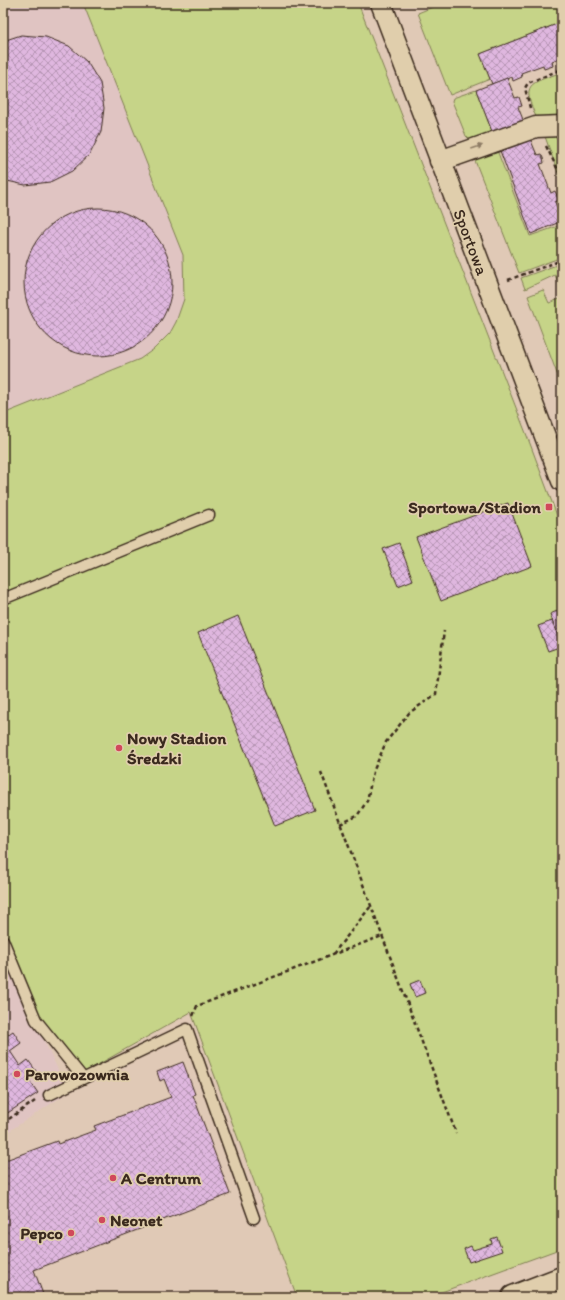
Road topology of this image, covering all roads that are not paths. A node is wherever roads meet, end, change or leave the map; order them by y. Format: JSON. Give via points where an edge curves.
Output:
{"nodes":[{"id":1,"x":381,"y":3,"type":"edge"},
{"id":2,"x":562,"y":126,"type":"edge"},
{"id":3,"x":440,"y":161,"type":"junction"},
{"id":4,"x":554,"y":437,"type":"edge"},
{"id":5,"x":562,"y":482,"type":"edge"},
{"id":6,"x":209,"y":515,"type":"dead end"},
{"id":7,"x":3,"y":599,"type":"edge"},
{"id":8,"x":3,"y":940,"type":"edge"},
{"id":9,"x":83,"y":1078,"type":"junction"},
{"id":10,"x":49,"y":1094,"type":"dead end"},
{"id":11,"x":254,"y":1218,"type":"dead end"},
{"id":12,"x":562,"y":1278,"type":"edge"},
{"id":13,"x":513,"y":1297,"type":"edge"}],
"edges":[{"from":1,"to":3,"type":"street","name":"Sportowa"},
{"from":3,"to":2,"type":"street","one_way":true,"via":[[536,127]]},
{"from":3,"to":4,"type":"street","name":"Sportowa","via":[[488,288]]},
{"from":4,"to":5,"type":"street","name":"Sportowa"},
{"from":6,"to":7,"type":"lane"},
{"from":8,"to":9,"type":"lane","via":[[36,1020]]},
{"from":9,"to":10,"type":"lane"},
{"from":9,"to":11,"type":"lane","via":[[187,1029]]},
{"from":12,"to":13,"type":"street"}]}
